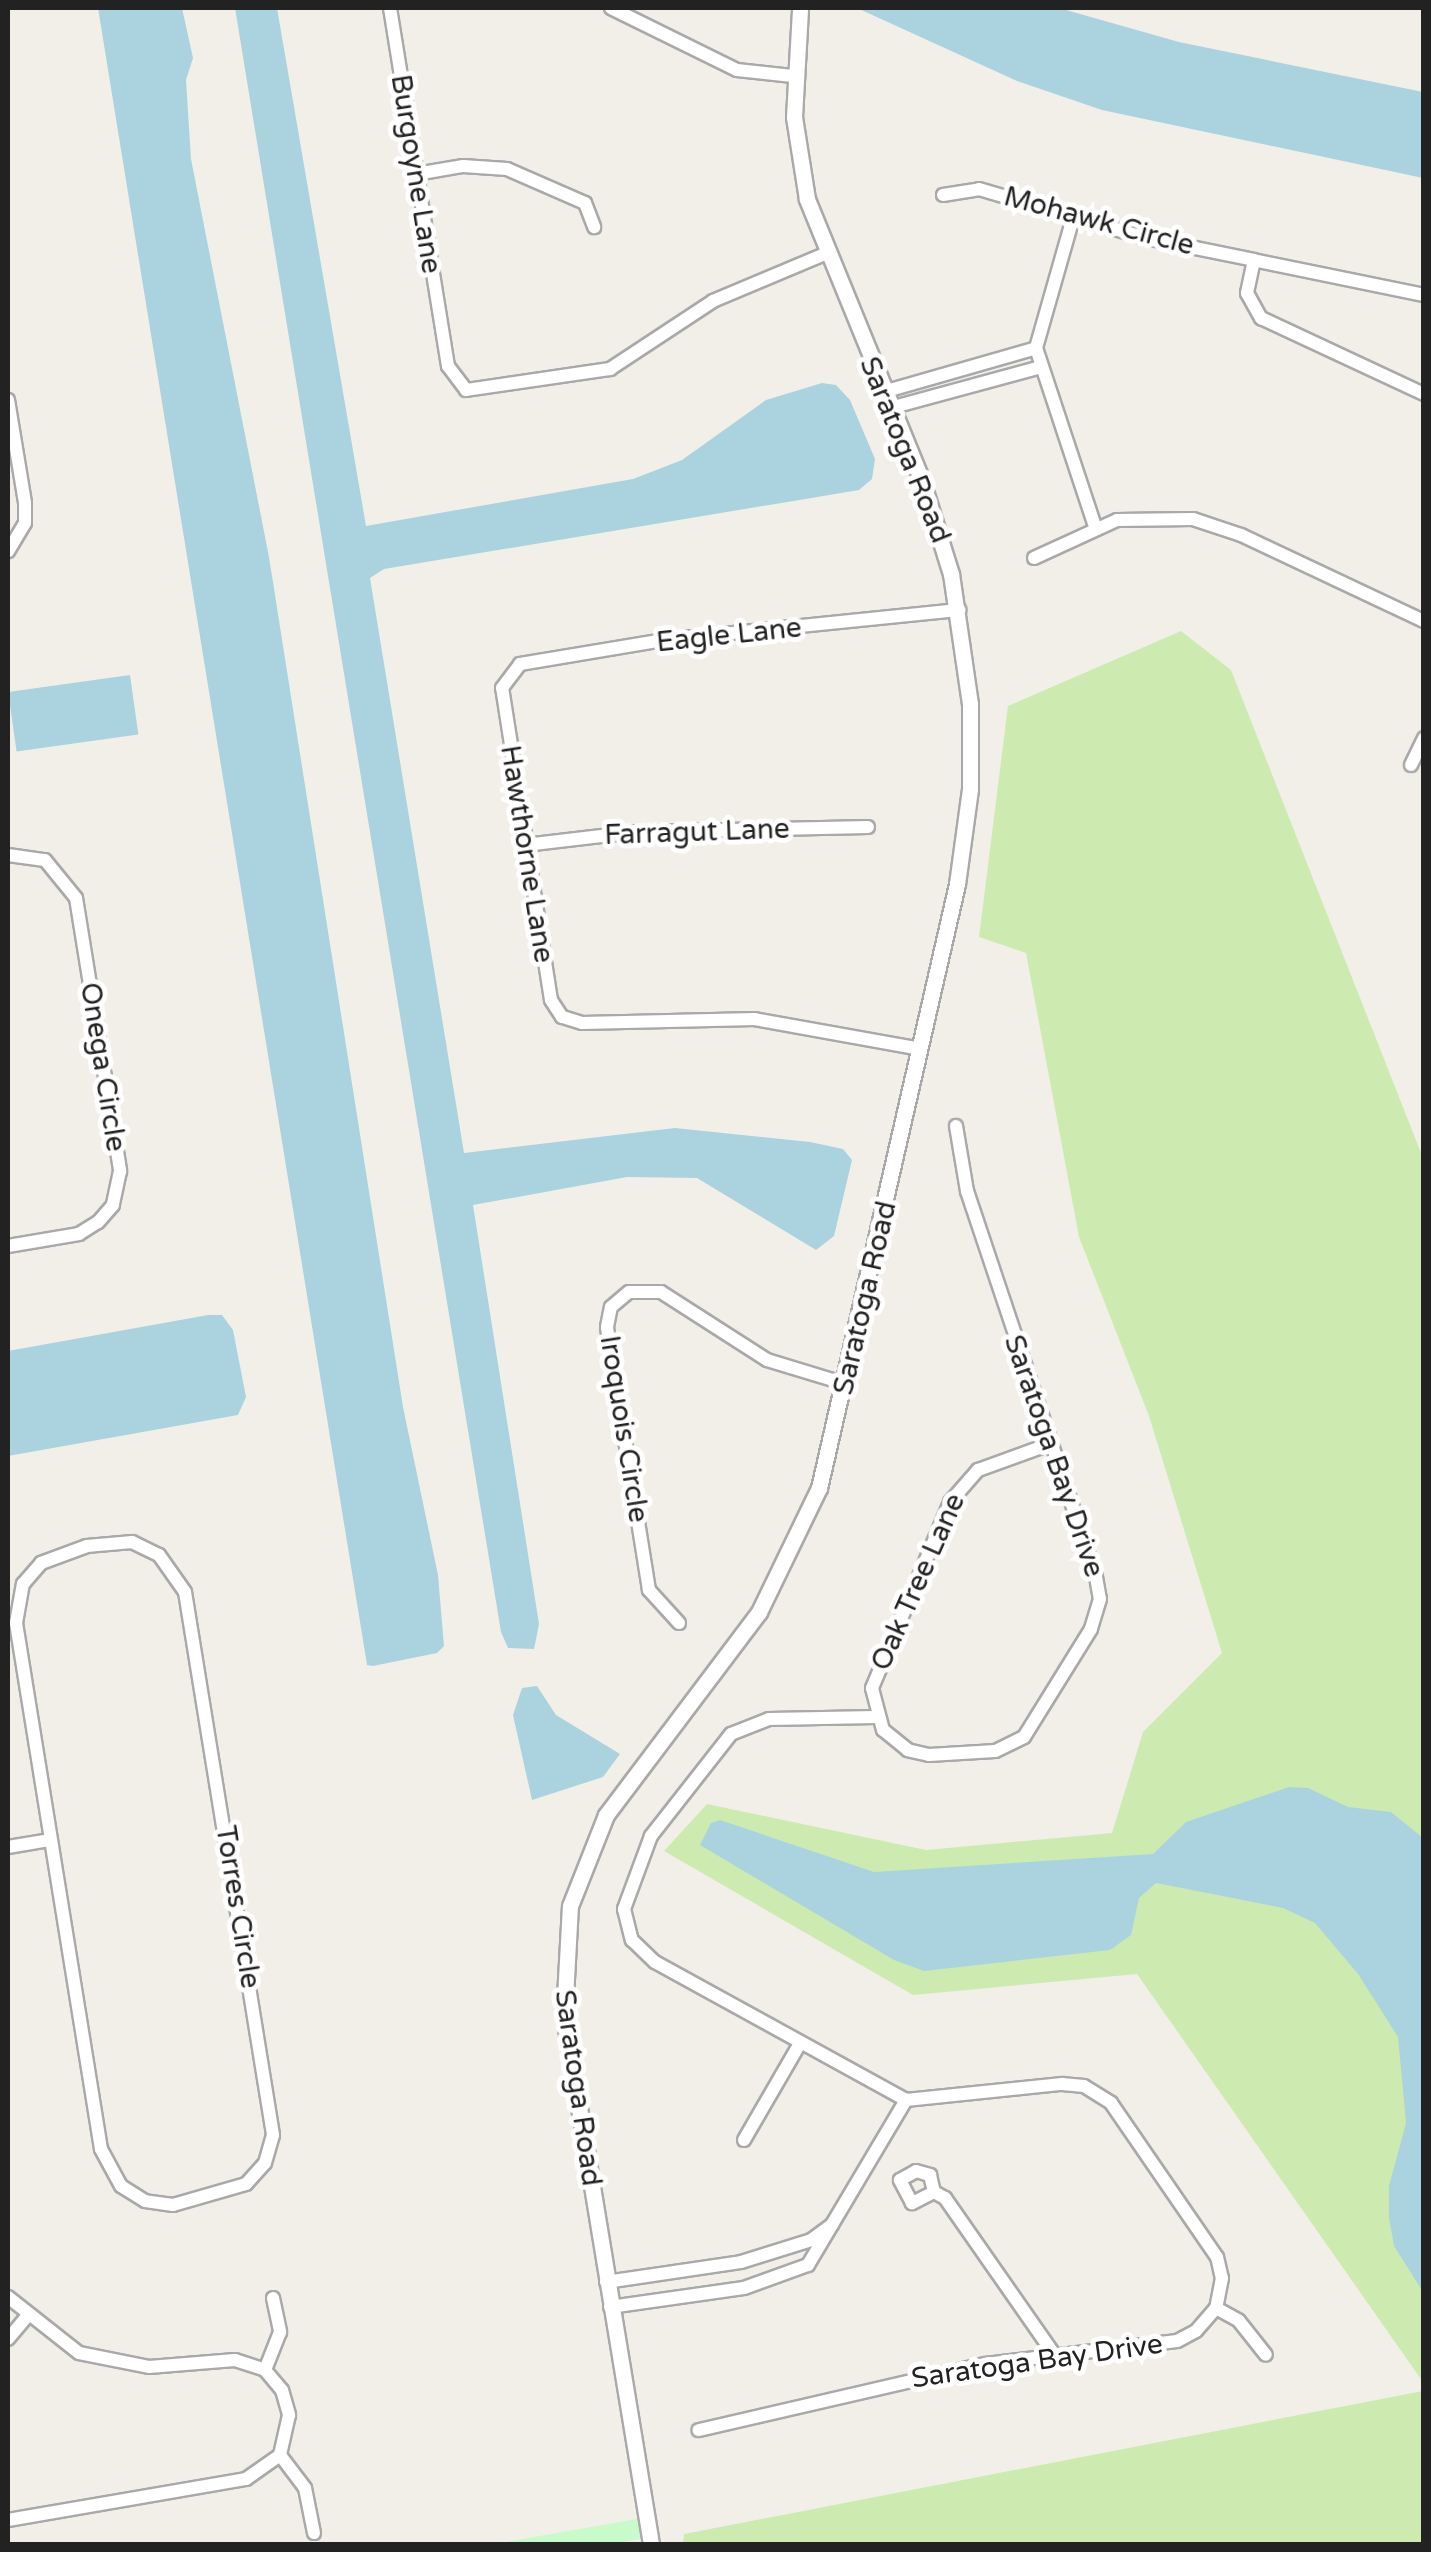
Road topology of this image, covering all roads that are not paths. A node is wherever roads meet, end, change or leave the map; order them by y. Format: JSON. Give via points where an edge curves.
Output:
{"nodes":[{"id":1,"x":390,"y":8,"type":"edge"},
{"id":2,"x":611,"y":8,"type":"edge"},
{"id":3,"x":800,"y":8,"type":"edge"},
{"id":4,"x":793,"y":76,"type":"junction"},
{"id":5,"x":416,"y":174,"type":"junction"},
{"id":6,"x":943,"y":195,"type":"dead end"},
{"id":7,"x":1073,"y":218,"type":"junction"},
{"id":8,"x":594,"y":227,"type":"dead end"},
{"id":9,"x":825,"y":254,"type":"junction"},
{"id":10,"x":1254,"y":260,"type":"junction"},
{"id":11,"x":1424,"y":295,"type":"edge"},
{"id":12,"x":1036,"y":348,"type":"junction"},
{"id":13,"x":1041,"y":367,"type":"junction"},
{"id":14,"x":883,"y":392,"type":"junction"},
{"id":15,"x":1424,"y":394,"type":"edge"},
{"id":16,"x":8,"y":400,"type":"edge"},
{"id":17,"x":890,"y":408,"type":"junction"},
{"id":18,"x":1095,"y":526,"type":"junction"},
{"id":19,"x":8,"y":552,"type":"edge"},
{"id":20,"x":1034,"y":558,"type":"dead end"},
{"id":21,"x":959,"y":610,"type":"junction"},
{"id":22,"x":1424,"y":621,"type":"edge"},
{"id":23,"x":505,"y":678,"type":"joint"},
{"id":24,"x":1424,"y":738,"type":"edge"},
{"id":25,"x":1410,"y":766,"type":"dead end"},
{"id":26,"x":868,"y":827,"type":"dead end"},
{"id":27,"x":526,"y":845,"type":"junction"},
{"id":28,"x":8,"y":855,"type":"edge"},
{"id":29,"x":920,"y":1049,"type":"junction"},
{"id":30,"x":956,"y":1126,"type":"dead end"},
{"id":31,"x":8,"y":1246,"type":"edge"},
{"id":32,"x":846,"y":1384,"type":"junction"},
{"id":33,"x":1050,"y":1444,"type":"junction"},
{"id":34,"x":679,"y":1623,"type":"dead end"},
{"id":35,"x":876,"y":1717,"type":"junction"},
{"id":36,"x":50,"y":1840,"type":"junction"},
{"id":37,"x":8,"y":1847,"type":"edge"},
{"id":38,"x":799,"y":2044,"type":"junction"},
{"id":39,"x":906,"y":2100,"type":"junction"},
{"id":40,"x":744,"y":2140,"type":"dead end"},
{"id":41,"x":934,"y":2192,"type":"dead end"},
{"id":42,"x":834,"y":2224,"type":"junction"},
{"id":43,"x":606,"y":2282,"type":"junction"},
{"id":44,"x":8,"y":2296,"type":"edge"},
{"id":45,"x":274,"y":2298,"type":"dead end"},
{"id":46,"x":610,"y":2307,"type":"junction"},
{"id":47,"x":1216,"y":2308,"type":"junction"},
{"id":48,"x":27,"y":2316,"type":"junction"},
{"id":49,"x":8,"y":2340,"type":"edge"},
{"id":50,"x":1053,"y":2353,"type":"junction"},
{"id":51,"x":1266,"y":2355,"type":"dead end"},
{"id":52,"x":265,"y":2370,"type":"junction"},
{"id":53,"x":699,"y":2430,"type":"dead end"},
{"id":54,"x":280,"y":2455,"type":"junction"},
{"id":55,"x":8,"y":2520,"type":"edge"},
{"id":56,"x":314,"y":2533,"type":"dead end"},
{"id":57,"x":651,"y":2544,"type":"edge"}],
"edges":[{"from":1,"to":5,"type":"street","name":"Burgoyne Lane"},
{"from":2,"to":4,"type":"street","via":[[736,70]]},
{"from":3,"to":4,"type":"street","name":"Saratoga Road"},
{"from":4,"to":9,"type":"street","name":"Saratoga Road","via":[[799,161]]},
{"from":5,"to":8,"type":"street","via":[[463,166],[506,169],[585,203]]},
{"from":5,"to":9,"type":"street","name":"Burgoyne Lane","via":[[451,376],[475,393],[589,375],[640,352],[712,300]]},
{"from":6,"to":7,"type":"street","name":"Mohawk Circle","via":[[979,189]]},
{"from":7,"to":10,"type":"street","name":"Mohawk Circle"},
{"from":7,"to":12,"type":"street"},
{"from":9,"to":14,"type":"street","name":"Saratoga Road"},
{"from":10,"to":11,"type":"street","name":"Mohawk Circle"},
{"from":10,"to":15,"type":"street","via":[[1247,293],[1253,312]]},
{"from":12,"to":13,"type":"street"},
{"from":12,"to":14,"type":"street"},
{"from":13,"to":17,"type":"street"},
{"from":13,"to":18,"type":"street"},
{"from":14,"to":17,"type":"street","name":"Saratoga Road"},
{"from":16,"to":19,"type":"street","via":[[24,523]]},
{"from":17,"to":21,"type":"street","name":"Saratoga Road","via":[[938,527]]},
{"from":18,"to":20,"type":"street"},
{"from":18,"to":22,"type":"street","via":[[1155,516],[1217,525]]},
{"from":21,"to":23,"type":"street","name":"Eagle Lane","via":[[663,640],[520,664]]},
{"from":21,"to":29,"type":"street","name":"Saratoga Road","via":[[970,704],[970,789],[957,884]]},
{"from":23,"to":27,"type":"street","name":"Hawthorne Lane","via":[[502,699]]},
{"from":24,"to":25,"type":"street"},
{"from":26,"to":27,"type":"street","name":"Farragut Lane","via":[[635,832]]},
{"from":27,"to":29,"type":"street","name":"Hawthorne Lane","via":[[551,1000],[571,1022],[755,1019]]},
{"from":28,"to":31,"type":"street","name":"Onega Circle","via":[[45,860],[76,898],[120,1171],[113,1205],[98,1222],[79,1234]]},
{"from":29,"to":32,"type":"street","name":"Saratoga Road"},
{"from":30,"to":33,"type":"street","name":"Saratoga Bay Drive","via":[[967,1191]]},
{"from":32,"to":34,"type":"street","name":"Iroquois Circle","via":[[767,1360],[661,1292],[629,1292],[611,1306],[607,1327],[650,1590]]},
{"from":32,"to":43,"type":"street","name":"Saratoga Road","via":[[819,1488],[782,1574],[734,1648],[606,1814],[570,1906],[564,2016]]},
{"from":33,"to":35,"type":"street","name":"Oak Tree Lane","via":[[978,1470],[955,1492],[874,1677]]},
{"from":33,"to":35,"type":"street","name":"Saratoga Bay Drive","via":[[1100,1599],[1091,1629],[1038,1721],[1006,1748],[929,1755],[899,1745]]},
{"from":35,"to":38,"type":"street","via":[[758,1720],[731,1734],[658,1827],[624,1899],[628,1930],[646,1956]]},
{"from":36,"to":36,"type":"street","name":"Torres Circle","via":[[16,1623],[18,1596],[31,1572],[52,1556],[132,1542],[160,1556],[185,1592],[269,2102],[270,2149],[256,2174],[233,2191],[159,2204],[121,2186],[105,2163]]},
{"from":36,"to":37,"type":"street"},
{"from":38,"to":39,"type":"street"},
{"from":38,"to":40,"type":"street"},
{"from":39,"to":42,"type":"street"},
{"from":39,"to":47,"type":"street","via":[[1062,2084],[1103,2096],[1217,2257],[1222,2278]]},
{"from":41,"to":50,"type":"street","via":[[945,2198]]},
{"from":42,"to":43,"type":"street","via":[[812,2240],[741,2262]]},
{"from":42,"to":46,"type":"street","via":[[808,2265],[744,2288]]},
{"from":43,"to":46,"type":"street","name":"Saratoga Road"},
{"from":44,"to":48,"type":"street"},
{"from":45,"to":52,"type":"street","via":[[280,2332]]},
{"from":46,"to":57,"type":"street","name":"Saratoga Road"},
{"from":47,"to":50,"type":"street","name":"Saratoga Bay Drive","via":[[1204,2325],[1176,2341]]},
{"from":47,"to":51,"type":"street","via":[[1247,2328]]},
{"from":48,"to":49,"type":"street"},
{"from":48,"to":52,"type":"street","via":[[79,2353],[150,2367],[235,2360]]},
{"from":50,"to":53,"type":"street","name":"Saratoga Bay Drive","via":[[914,2378]]},
{"from":52,"to":54,"type":"street","via":[[282,2390],[289,2416]]},
{"from":54,"to":55,"type":"street","via":[[246,2479]]},
{"from":54,"to":56,"type":"street","via":[[305,2488]]}]}
